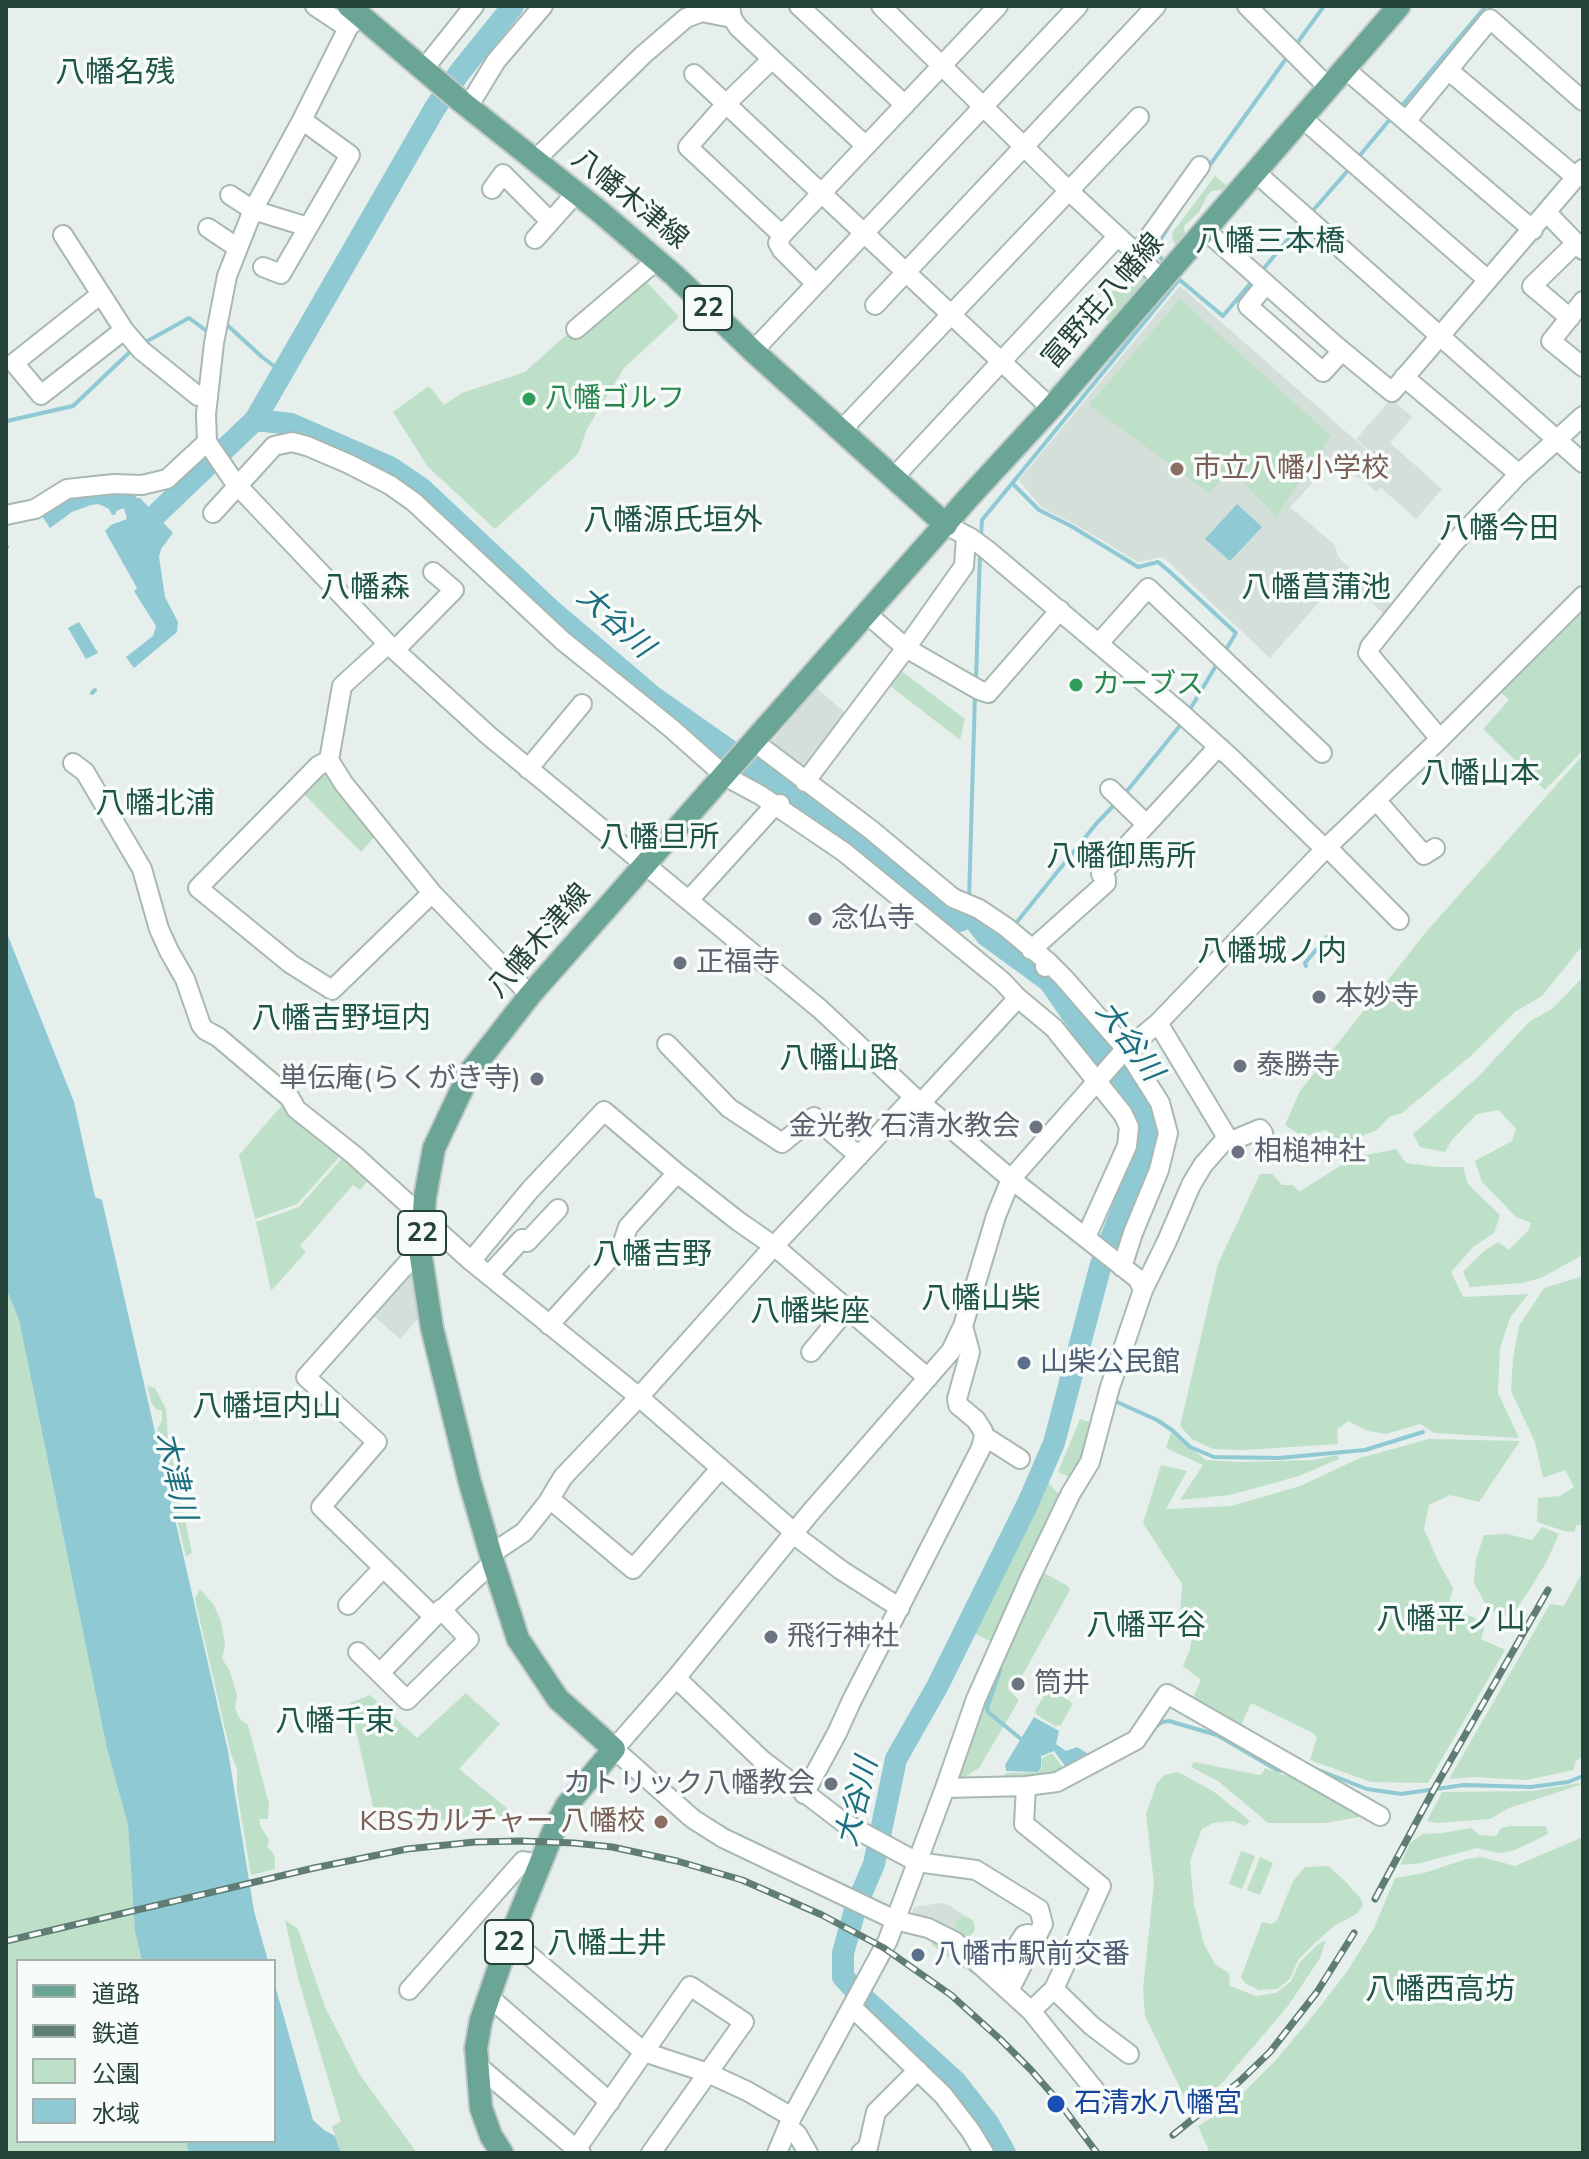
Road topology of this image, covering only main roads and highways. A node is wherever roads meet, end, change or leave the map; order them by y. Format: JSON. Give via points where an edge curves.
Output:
{"nodes":[{"id":1,"x":1399,"y":6,"type":"edge"},
{"id":2,"x":352,"y":16,"type":"edge"},
{"id":3,"x":946,"y":525,"type":"junction"},
{"id":4,"x":502,"y":2153,"type":"edge"}],
"edges":[{"from":1,"to":3,"type":"main road","name":"富野荘八幡線"},
{"from":2,"to":3,"type":"main road","name":"八幡木津線","number":"22","via":[[657,260]]},
{"from":3,"to":4,"type":"main road","name":"八幡木津線","number":"22","via":[[760,747],[726,774],[530,995],[470,1072],[434,1148],[421,1257],[432,1328],[492,1558],[518,1639],[558,1699],[614,1749],[556,1825],[481,2020],[476,2048],[481,2108]]}]}
